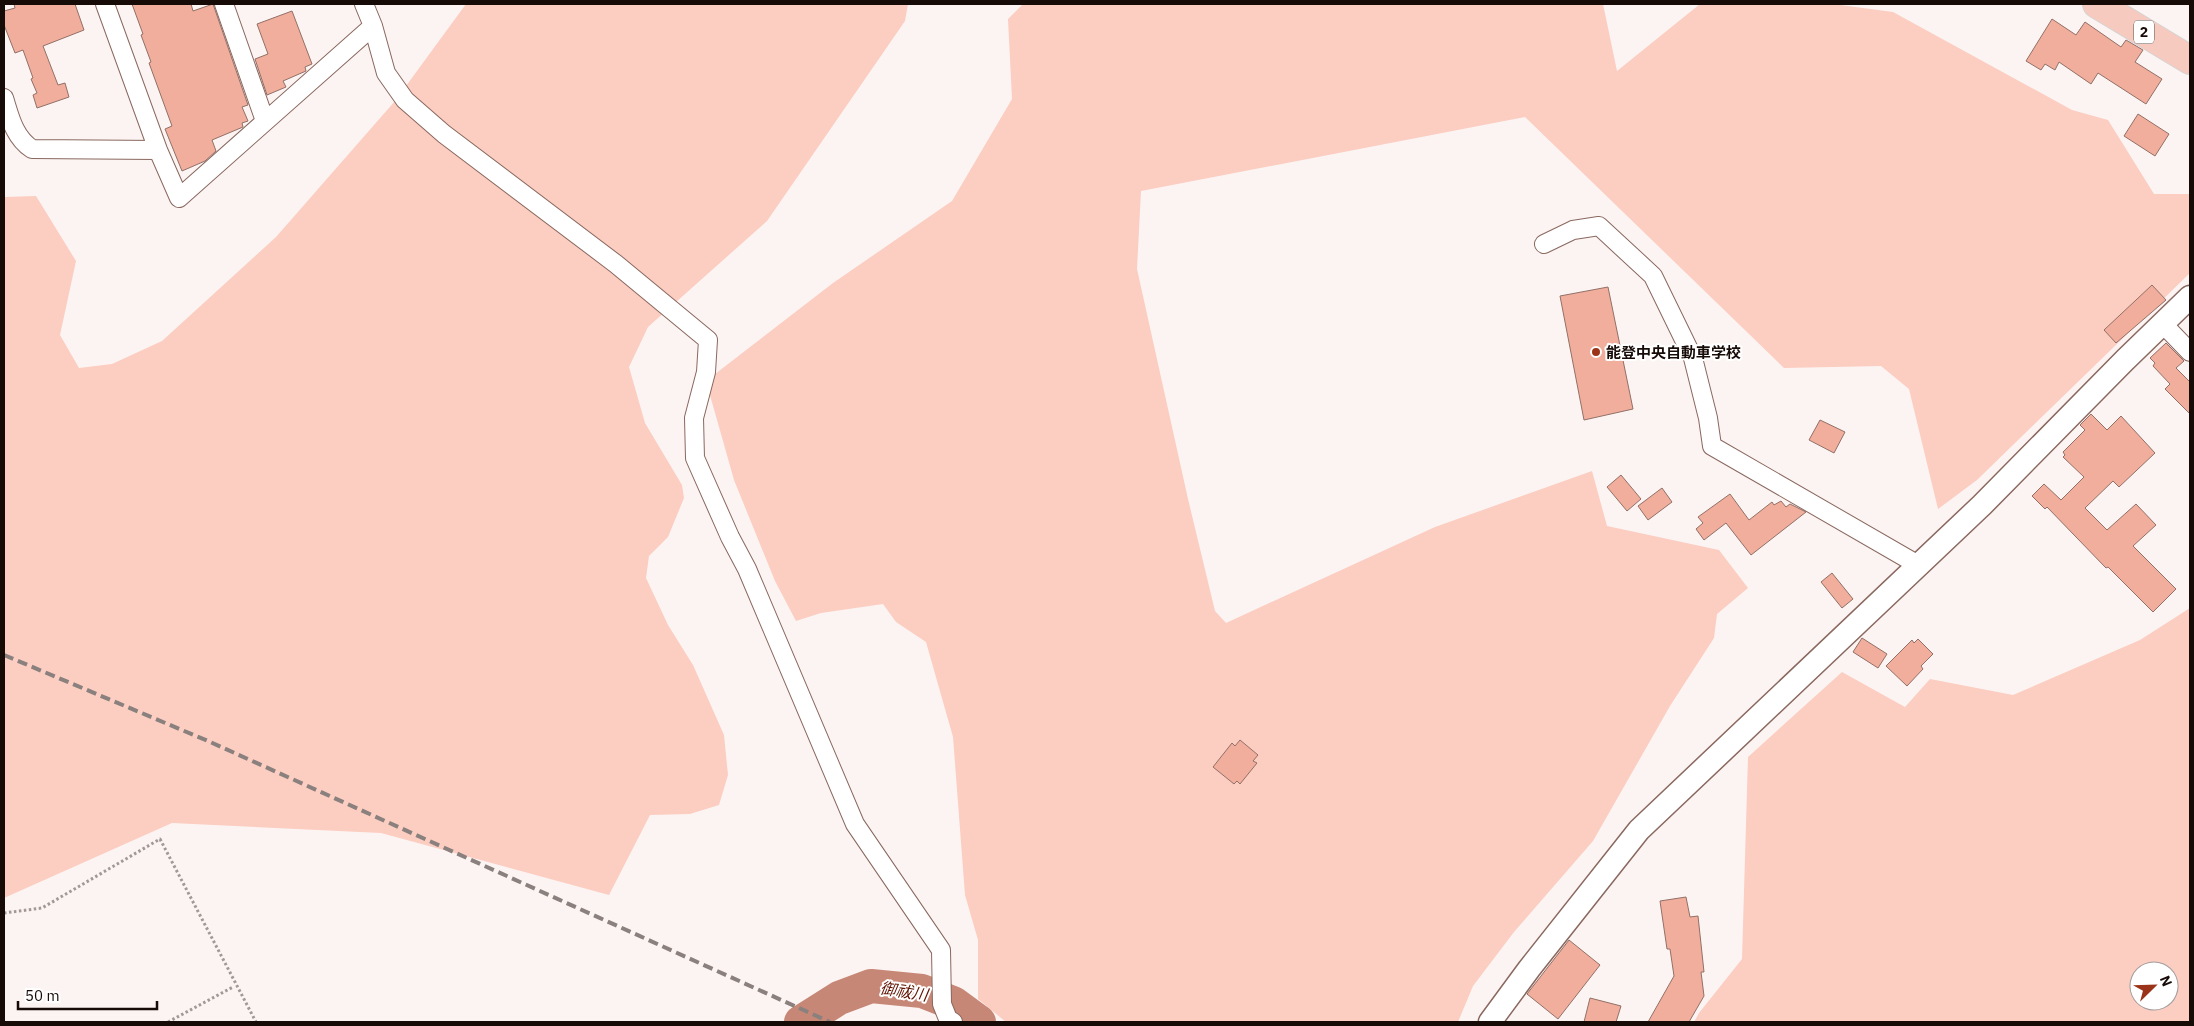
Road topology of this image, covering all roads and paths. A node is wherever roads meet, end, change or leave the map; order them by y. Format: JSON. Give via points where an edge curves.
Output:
{"nodes":[{"id":1,"x":105,"y":4,"type":"edge"},
{"id":2,"x":224,"y":4,"type":"edge"},
{"id":3,"x":364,"y":4,"type":"edge"},
{"id":4,"x":2097,"y":4,"type":"edge"},
{"id":5,"x":373,"y":26,"type":"junction"},
{"id":6,"x":2190,"y":60,"type":"edge"},
{"id":7,"x":4,"y":98,"type":"edge"},
{"id":8,"x":265,"y":121,"type":"junction"},
{"id":9,"x":8,"y":127,"type":"edge"},
{"id":10,"x":158,"y":150,"type":"junction"},
{"id":11,"x":1544,"y":244,"type":"dead end"},
{"id":12,"x":2190,"y":297,"type":"edge"},
{"id":13,"x":2163,"y":324,"type":"junction"},
{"id":14,"x":2190,"y":352,"type":"edge"},
{"id":15,"x":1920,"y":566,"type":"junction"},
{"id":16,"x":4,"y":913,"type":"edge"},
{"id":17,"x":234,"y":987,"type":"dead end"},
{"id":18,"x":168,"y":1022,"type":"edge"},
{"id":19,"x":256,"y":1022,"type":"edge"},
{"id":20,"x":954,"y":1022,"type":"edge"},
{"id":21,"x":1490,"y":1022,"type":"edge"}],
"edges":[{"from":1,"to":10,"type":"street"},
{"from":2,"to":8,"type":"street"},
{"from":3,"to":5,"type":"street"},
{"from":4,"to":6,"type":"main road","number":"2"},
{"from":5,"to":8,"type":"street"},
{"from":5,"to":20,"type":"street","via":[[386,73],[405,100],[708,340],[706,372],[694,418],[694,458],[747,569],[855,824],[941,950],[942,996],[948,1019]]},
{"from":7,"to":9,"type":"street"},
{"from":8,"to":10,"type":"street","via":[[179,198]]},
{"from":9,"to":10,"type":"street","via":[[32,149]]},
{"from":11,"to":15,"type":"street","via":[[1573,230],[1599,226],[1653,276],[1693,358],[1712,446]]},
{"from":12,"to":13,"type":"street"},
{"from":13,"to":14,"type":"street"},
{"from":13,"to":15,"type":"street"},
{"from":15,"to":21,"type":"street","via":[[1639,830]]},
{"from":16,"to":19,"type":"path","via":[[42,908],[160,840]]},
{"from":17,"to":18,"type":"path"}]}
